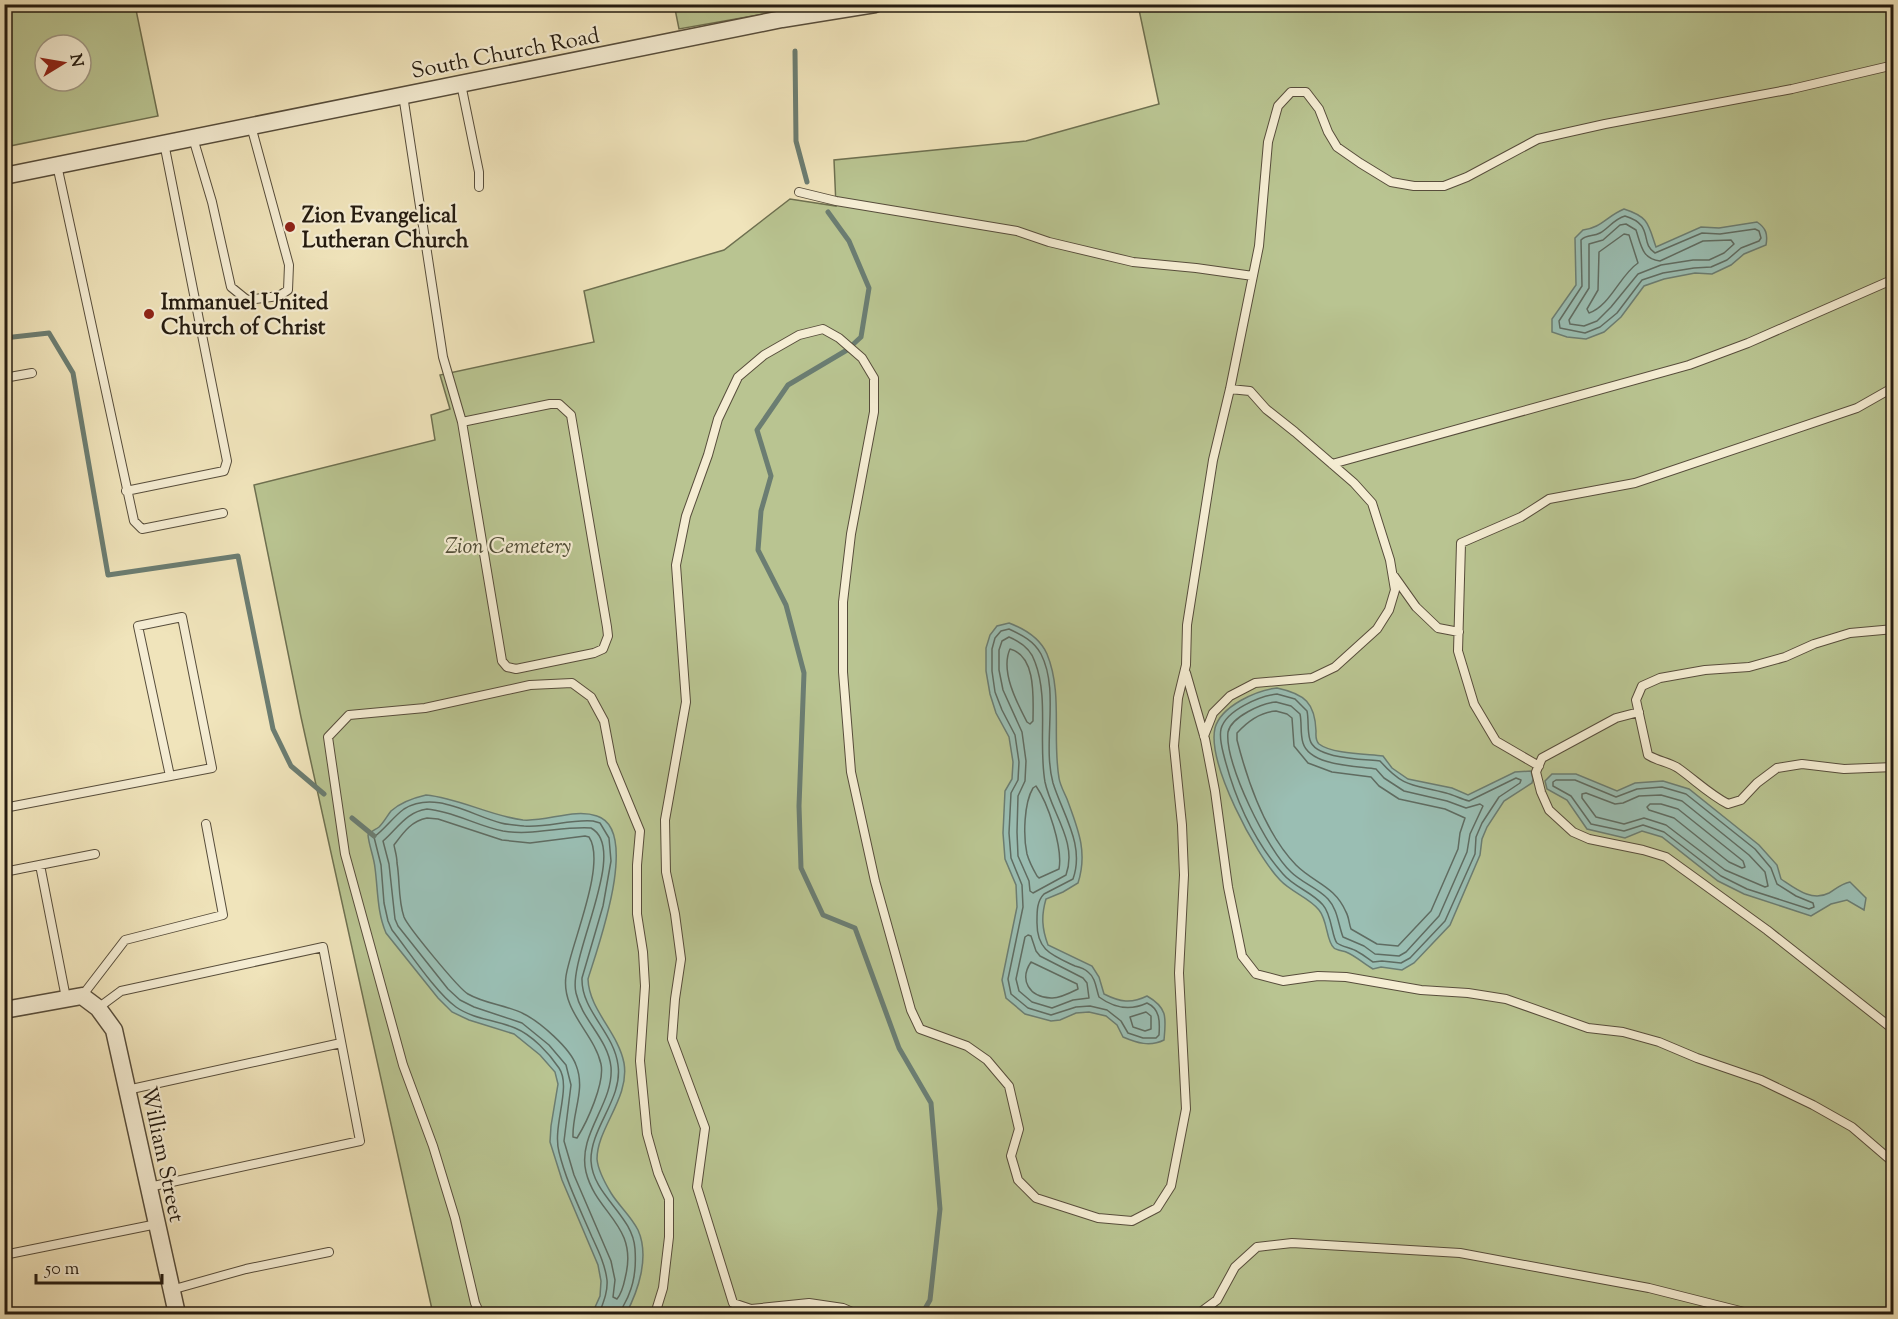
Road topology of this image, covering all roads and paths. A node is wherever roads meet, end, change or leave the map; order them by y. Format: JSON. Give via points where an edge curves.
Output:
{"nodes":[{"id":1,"x":865,"y":5,"type":"edge"},
{"id":2,"x":1893,"y":65,"type":"edge"},
{"id":3,"x":461,"y":84,"type":"junction"},
{"id":4,"x":403,"y":95,"type":"junction"},
{"id":5,"x":251,"y":126,"type":"junction"},
{"id":6,"x":193,"y":138,"type":"junction"},
{"id":7,"x":164,"y":144,"type":"junction"},
{"id":8,"x":57,"y":165,"type":"junction"},
{"id":9,"x":4,"y":176,"type":"edge"},
{"id":10,"x":479,"y":187,"type":"dead end"},
{"id":11,"x":799,"y":192,"type":"dead end"},
{"id":12,"x":1253,"y":276,"type":"junction"},
{"id":13,"x":1893,"y":279,"type":"edge"},
{"id":14,"x":32,"y":373,"type":"dead end"},
{"id":15,"x":4,"y":378,"type":"edge"},
{"id":16,"x":1893,"y":387,"type":"edge"},
{"id":17,"x":1230,"y":389,"type":"junction"},
{"id":18,"x":462,"y":422,"type":"junction"},
{"id":19,"x":1332,"y":464,"type":"junction"},
{"id":20,"x":126,"y":491,"type":"junction"},
{"id":21,"x":224,"y":513,"type":"dead end"},
{"id":22,"x":1392,"y":574,"type":"junction"},
{"id":23,"x":1893,"y":629,"type":"edge"},
{"id":24,"x":1459,"y":632,"type":"junction"},
{"id":25,"x":1185,"y":669,"type":"junction"},
{"id":26,"x":1639,"y":712,"type":"junction"},
{"id":27,"x":1204,"y":736,"type":"junction"},
{"id":28,"x":1539,"y":766,"type":"junction"},
{"id":29,"x":1893,"y":767,"type":"edge"},
{"id":30,"x":170,"y":776,"type":"junction"},
{"id":31,"x":4,"y":808,"type":"edge"},
{"id":32,"x":206,"y":824,"type":"dead end"},
{"id":33,"x":95,"y":854,"type":"dead end"},
{"id":34,"x":40,"y":865,"type":"junction"},
{"id":35,"x":4,"y":872,"type":"edge"},
{"id":36,"x":74,"y":997,"type":"junction"},
{"id":37,"x":98,"y":1008,"type":"junction"},
{"id":38,"x":4,"y":1010,"type":"edge"},
{"id":39,"x":1893,"y":1030,"type":"edge"},
{"id":40,"x":341,"y":1043,"type":"junction"},
{"id":41,"x":127,"y":1090,"type":"junction"},
{"id":42,"x":1893,"y":1163,"type":"edge"},
{"id":43,"x":149,"y":1187,"type":"junction"},
{"id":44,"x":157,"y":1224,"type":"junction"},
{"id":45,"x":330,"y":1252,"type":"dead end"},
{"id":46,"x":4,"y":1255,"type":"edge"},
{"id":47,"x":171,"y":1290,"type":"junction"},
{"id":48,"x":177,"y":1314,"type":"edge"},
{"id":49,"x":480,"y":1314,"type":"edge"},
{"id":50,"x":655,"y":1314,"type":"edge"},
{"id":51,"x":857,"y":1314,"type":"edge"},
{"id":52,"x":1051,"y":1314,"type":"edge"},
{"id":53,"x":1096,"y":1314,"type":"edge"},
{"id":54,"x":1198,"y":1314,"type":"edge"},
{"id":55,"x":1752,"y":1314,"type":"edge"}],
"edges":[{"from":1,"to":3,"type":"street","name":"South Church Road"},
{"from":2,"to":12,"type":"lane","via":[[1538,139],[1444,186],[1391,182],[1360,163],[1337,147],[1306,92],[1291,92],[1278,106],[1268,142]]},
{"from":3,"to":4,"type":"street","name":"South Church Road"},
{"from":3,"to":10,"type":"lane"},
{"from":4,"to":5,"type":"street","name":"South Church Road"},
{"from":4,"to":18,"type":"lane","via":[[443,357]]},
{"from":5,"to":6,"type":"street","name":"South Church Road"},
{"from":5,"to":6,"type":"lane","via":[[289,265],[288,290],[279,296],[247,300],[231,287]]},
{"from":6,"to":7,"type":"street","name":"South Church Road"},
{"from":7,"to":8,"type":"street","name":"South Church Road"},
{"from":7,"to":20,"type":"lane","via":[[227,461],[224,471]]},
{"from":8,"to":9,"type":"street","name":"South Church Road"},
{"from":8,"to":20,"type":"lane"},
{"from":11,"to":12,"type":"lane","via":[[1017,231],[1133,262]]},
{"from":12,"to":17,"type":"lane"},
{"from":13,"to":19,"type":"lane","via":[[1748,344],[1689,365]]},
{"from":14,"to":15,"type":"lane"},
{"from":16,"to":24,"type":"lane","via":[[1857,408],[1635,483],[1549,499],[1521,517],[1461,543]]},
{"from":17,"to":19,"type":"lane","via":[[1250,391],[1266,410]]},
{"from":17,"to":25,"type":"lane","via":[[1201,531],[1187,625]]},
{"from":18,"to":18,"type":"lane","via":[[502,661],[516,669],[603,649],[607,627],[571,415],[559,404],[550,404]]},
{"from":19,"to":22,"type":"lane","via":[[1372,503]]},
{"from":20,"to":21,"type":"lane","via":[[134,521],[142,529]]},
{"from":22,"to":24,"type":"lane","via":[[1416,607],[1438,628]]},
{"from":22,"to":27,"type":"lane","via":[[1395,590],[1389,610],[1358,648],[1335,667],[1312,678],[1256,683],[1230,696],[1212,713]]},
{"from":23,"to":26,"type":"lane","via":[[1850,633],[1749,667],[1660,678],[1642,686],[1636,700]]},
{"from":24,"to":28,"type":"lane","via":[[1458,651],[1474,704],[1496,741]]},
{"from":25,"to":27,"type":"lane"},
{"from":25,"to":51,"type":"lane","via":[[1174,746],[1184,875],[1179,973],[1186,1109],[1171,1186],[1157,1208],[1132,1221],[1098,1218],[1036,1198],[1018,1180],[1011,1156],[1019,1129],[1009,1086],[987,1060],[967,1046],[920,1029],[911,1010],[878,892],[851,772],[843,672],[844,591],[874,412],[874,378],[858,355],[823,329],[799,335],[764,355],[738,377],[718,419],[686,516],[676,565],[686,702],[665,820],[666,872],[681,959],[672,1039],[705,1128],[697,1187],[733,1303],[751,1309],[809,1303]]},
{"from":26,"to":28,"type":"lane","via":[[1616,718],[1542,758]]},
{"from":26,"to":29,"type":"lane","via":[[1648,755],[1676,767],[1728,804],[1741,800],[1777,768],[1803,764],[1844,769]]},
{"from":27,"to":42,"type":"lane","via":[[1242,956],[1256,974],[1283,981],[1346,976],[1421,990],[1468,993],[1496,998],[1588,1028],[1659,1042],[1761,1080],[1813,1105],[1852,1127]]},
{"from":28,"to":39,"type":"lane","via":[[1536,772],[1541,792],[1550,810],[1573,832],[1666,857],[1767,930]]},
{"from":30,"to":30,"type":"lane","via":[[212,768],[182,617],[138,626]]},
{"from":30,"to":31,"type":"lane"},
{"from":32,"to":36,"type":"lane","via":[[223,915],[125,940]]},
{"from":33,"to":34,"type":"lane"},
{"from":34,"to":35,"type":"lane"},
{"from":34,"to":36,"type":"lane"},
{"from":36,"to":37,"type":"street","name":"William Street"},
{"from":36,"to":38,"type":"street"},
{"from":37,"to":40,"type":"lane","via":[[121,991],[323,947]]},
{"from":37,"to":41,"type":"street","name":"William Street","via":[[114,1030]]},
{"from":40,"to":41,"type":"lane"},
{"from":40,"to":43,"type":"lane","via":[[360,1141]]},
{"from":41,"to":43,"type":"street","name":"William Street"},
{"from":43,"to":44,"type":"street","name":"William Street"},
{"from":44,"to":46,"type":"lane"},
{"from":44,"to":47,"type":"street","name":"William Street"},
{"from":45,"to":47,"type":"lane"},
{"from":47,"to":48,"type":"street","name":"William Street"},
{"from":49,"to":50,"type":"lane","via":[[433,1146],[403,1065],[345,854],[328,737],[349,715],[425,708],[530,685],[572,683],[591,697],[604,721],[612,764],[640,831],[638,914],[645,986],[640,1061],[647,1134],[669,1199],[663,1288]]},
{"from":52,"to":53,"type":"lane"},
{"from":54,"to":55,"type":"lane","via":[[1217,1300],[1235,1267],[1257,1246],[1292,1243],[1460,1253],[1649,1288]]}]}
